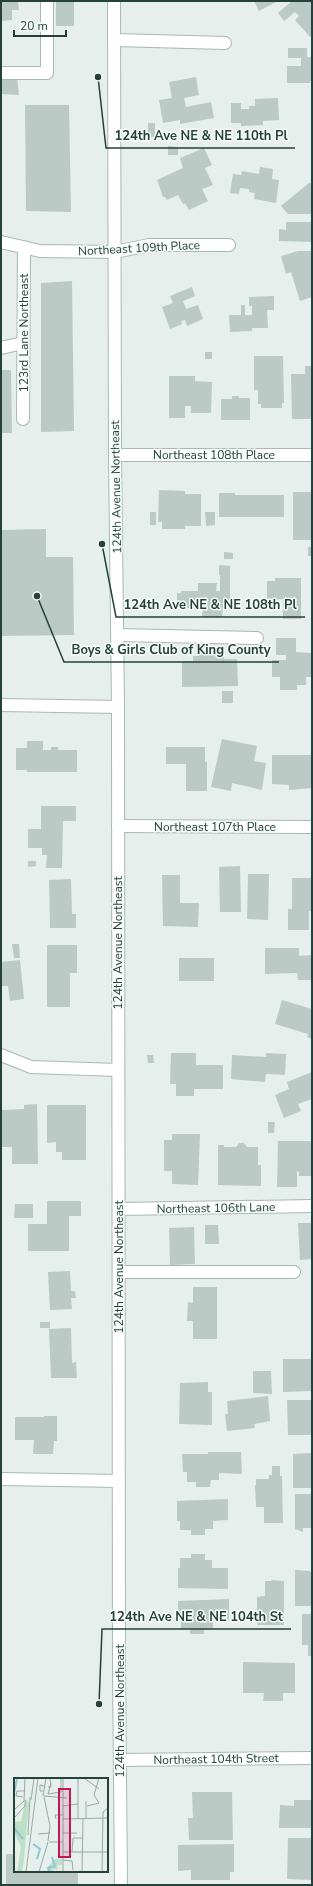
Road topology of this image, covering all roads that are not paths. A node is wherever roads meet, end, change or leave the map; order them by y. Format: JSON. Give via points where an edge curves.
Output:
{"nodes":[{"id":1,"x":47,"y":1,"type":"edge"},
{"id":2,"x":114,"y":1,"type":"edge"},
{"id":3,"x":115,"y":40,"type":"junction"},
{"id":4,"x":225,"y":43,"type":"dead end"},
{"id":5,"x":1,"y":73,"type":"edge"},
{"id":6,"x":1,"y":242,"type":"edge"},
{"id":7,"x":229,"y":245,"type":"dead end"},
{"id":8,"x":24,"y":248,"type":"junction"},
{"id":9,"x":115,"y":252,"type":"junction"},
{"id":10,"x":24,"y":343,"type":"junction"},
{"id":11,"x":1,"y":348,"type":"edge"},
{"id":12,"x":23,"y":419,"type":"dead end"},
{"id":13,"x":116,"y":455,"type":"junction"},
{"id":14,"x":312,"y":455,"type":"edge"},
{"id":15,"x":118,"y":635,"type":"junction"},
{"id":16,"x":257,"y":638,"type":"dead end"},
{"id":17,"x":1,"y":705,"type":"edge"},
{"id":18,"x":118,"y":707,"type":"junction"},
{"id":19,"x":118,"y":826,"type":"junction"},
{"id":20,"x":312,"y":827,"type":"edge"},
{"id":21,"x":1,"y":1055,"type":"edge"},
{"id":22,"x":118,"y":1070,"type":"junction"},
{"id":23,"x":312,"y":1206,"type":"edge"},
{"id":24,"x":119,"y":1210,"type":"junction"},
{"id":25,"x":119,"y":1272,"type":"junction"},
{"id":26,"x":294,"y":1272,"type":"dead end"},
{"id":27,"x":1,"y":1479,"type":"edge"},
{"id":28,"x":119,"y":1481,"type":"junction"},
{"id":29,"x":312,"y":1758,"type":"edge"},
{"id":30,"x":120,"y":1760,"type":"junction"},
{"id":31,"x":121,"y":1885,"type":"edge"}],
"edges":[{"from":1,"to":5,"type":"street","via":[[48,73]]},
{"from":2,"to":3,"type":"street","name":"124th Avenue Northeast"},
{"from":3,"to":4,"type":"street"},
{"from":3,"to":9,"type":"street","name":"124th Avenue Northeast"},
{"from":6,"to":8,"type":"street","name":"Northeast 109th Place"},
{"from":7,"to":9,"type":"street","name":"Northeast 109th Place","via":[[150,245]]},
{"from":8,"to":9,"type":"street","name":"Northeast 109th Place","via":[[40,251]]},
{"from":8,"to":10,"type":"street","name":"123rd Lane Northeast"},
{"from":9,"to":13,"type":"street","name":"124th Avenue Northeast"},
{"from":10,"to":11,"type":"street"},
{"from":10,"to":12,"type":"street","name":"123rd Lane Northeast"},
{"from":13,"to":14,"type":"street","name":"Northeast 108th Place"},
{"from":13,"to":15,"type":"street","name":"124th Avenue Northeast"},
{"from":15,"to":16,"type":"street"},
{"from":15,"to":18,"type":"street","name":"124th Avenue Northeast"},
{"from":17,"to":18,"type":"street"},
{"from":18,"to":19,"type":"street","name":"124th Avenue Northeast"},
{"from":19,"to":20,"type":"street","name":"Northeast 107th Place"},
{"from":19,"to":22,"type":"street","name":"124th Avenue Northeast"},
{"from":21,"to":22,"type":"street","via":[[31,1067]]},
{"from":22,"to":24,"type":"street","name":"124th Avenue Northeast"},
{"from":23,"to":24,"type":"street","name":"Northeast 106th Lane"},
{"from":24,"to":25,"type":"street","name":"124th Avenue Northeast"},
{"from":25,"to":26,"type":"street"},
{"from":25,"to":28,"type":"street","name":"124th Avenue Northeast"},
{"from":27,"to":28,"type":"street"},
{"from":28,"to":30,"type":"street","name":"124th Avenue Northeast"},
{"from":29,"to":30,"type":"street","name":"Northeast 104th Street"},
{"from":30,"to":31,"type":"street","name":"124th Avenue Northeast"}]}
